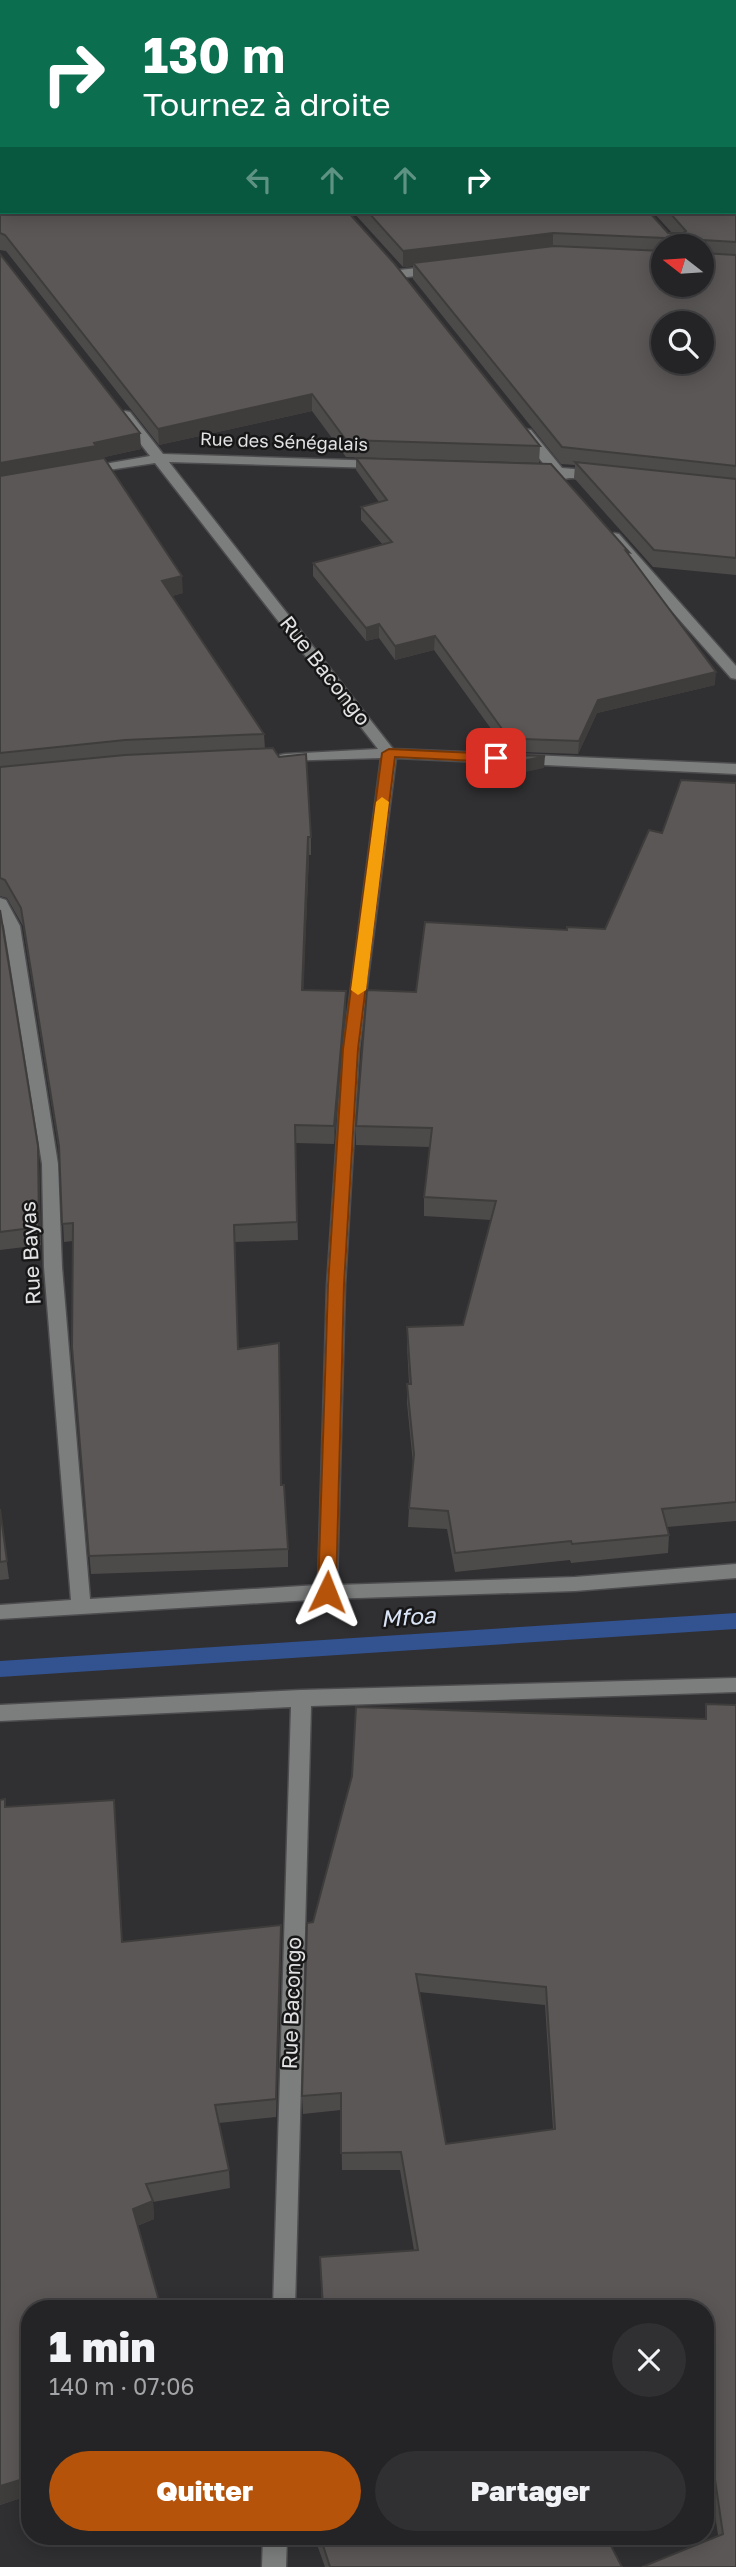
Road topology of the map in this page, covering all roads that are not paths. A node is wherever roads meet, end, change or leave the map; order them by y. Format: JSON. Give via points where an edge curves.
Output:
{"nodes":[{"id":1,"x":451,"y":268,"type":"edge"},
{"id":2,"x":400,"y":275,"type":"edge"},
{"id":3,"x":118,"y":406,"type":"edge"},
{"id":4,"x":521,"y":427,"type":"edge"},
{"id":5,"x":159,"y":458,"type":"junction"},
{"id":6,"x":393,"y":465,"type":"edge"},
{"id":7,"x":515,"y":469,"type":"edge"},
{"id":8,"x":556,"y":470,"type":"junction"},
{"id":9,"x":66,"y":475,"type":"edge"},
{"id":10,"x":611,"y":476,"type":"edge"},
{"id":11,"x":574,"y":491,"type":"edge"},
{"id":12,"x":601,"y":522,"type":"edge"},
{"id":13,"x":736,"y":675,"type":"edge"},
{"id":14,"x":389,"y":753,"type":"junction"},
{"id":15,"x":264,"y":759,"type":"edge"},
{"id":16,"x":736,"y":769,"type":"edge"},
{"id":17,"x":0,"y":903,"type":"edge"},
{"id":18,"x":736,"y":1571,"type":"edge"},
{"id":19,"x":327,"y":1592,"type":"junction"},
{"id":20,"x":81,"y":1605,"type":"junction"},
{"id":21,"x":0,"y":1612,"type":"edge"},
{"id":22,"x":736,"y":1685,"type":"edge"},
{"id":23,"x":300,"y":1698,"type":"junction"},
{"id":24,"x":0,"y":1713,"type":"edge"},
{"id":25,"x":284,"y":2300,"type":"edge"},
{"id":26,"x":275,"y":2545,"type":"edge"},
{"id":27,"x":274,"y":2567,"type":"edge"}],
"edges":[{"from":1,"to":2,"type":"street"},
{"from":3,"to":5,"type":"street","name":"Rue Bacongo"},
{"from":4,"to":8,"type":"street"},
{"from":5,"to":6,"type":"street","name":"Rue des Sénégalais"},
{"from":5,"to":9,"type":"street","name":"Rue des Sénégalais"},
{"from":5,"to":14,"type":"street","name":"Rue Bacongo"},
{"from":7,"to":8,"type":"street"},
{"from":8,"to":10,"type":"street"},
{"from":8,"to":11,"type":"street"},
{"from":12,"to":13,"type":"street"},
{"from":14,"to":15,"type":"street"},
{"from":14,"to":16,"type":"street"},
{"from":14,"to":19,"type":"street","via":[[351,1049],[336,1285]]},
{"from":17,"to":20,"type":"street","name":"Rue Bayas","via":[[12,926],[50,1164],[53,1267]]},
{"from":18,"to":19,"type":"street","via":[[575,1584]]},
{"from":19,"to":20,"type":"street"},
{"from":20,"to":21,"type":"street"},
{"from":22,"to":23,"type":"street"},
{"from":23,"to":24,"type":"street"},
{"from":23,"to":25,"type":"street","name":"Rue Bacongo"},
{"from":26,"to":27,"type":"street"}]}
